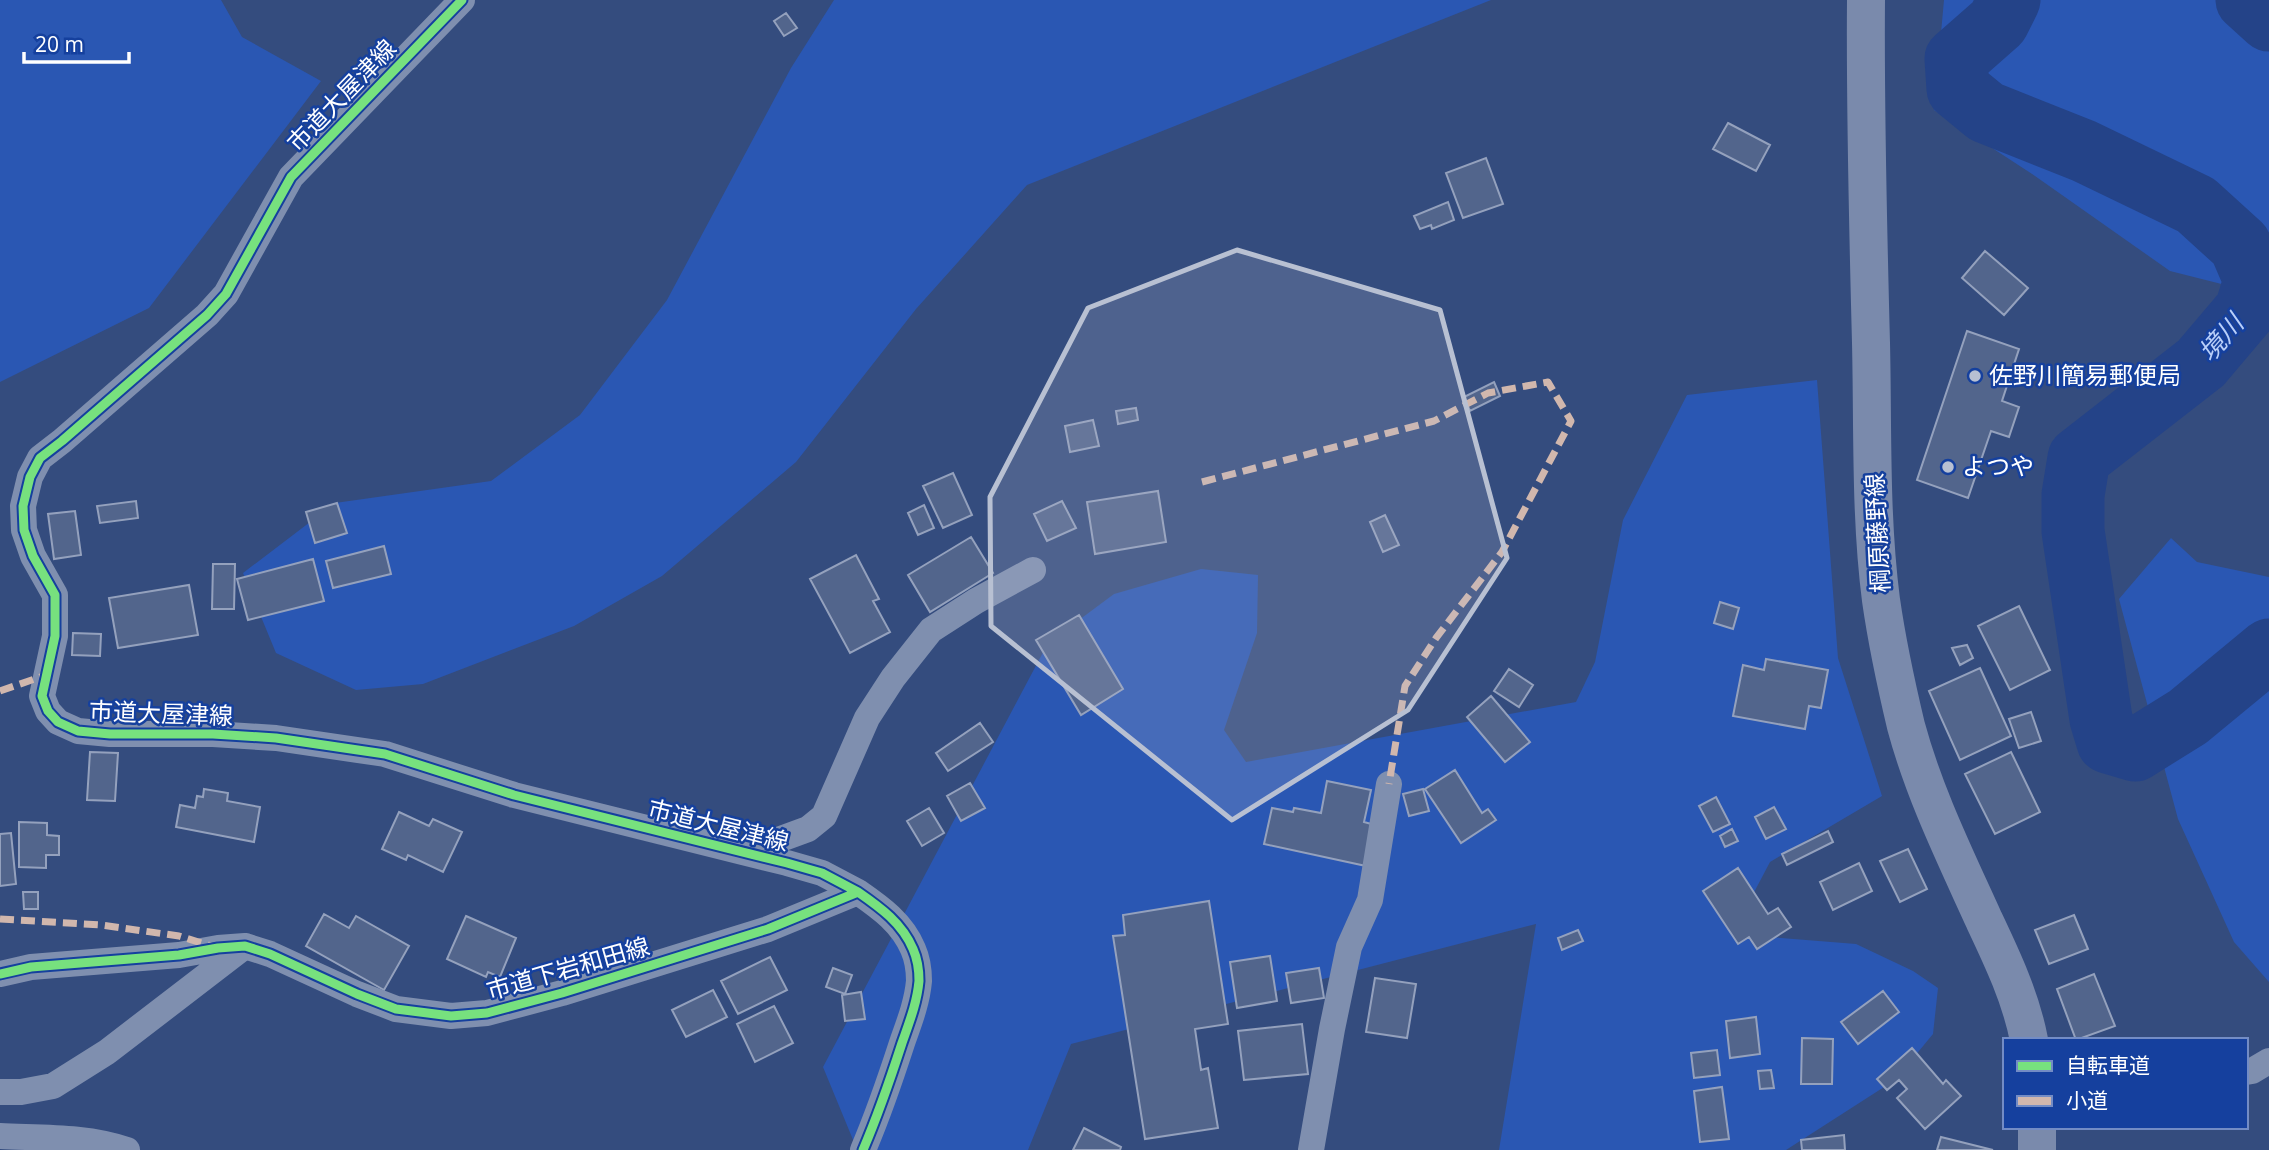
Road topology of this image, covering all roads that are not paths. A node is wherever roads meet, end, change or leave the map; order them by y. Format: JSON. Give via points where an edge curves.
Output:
{"nodes":[{"id":1,"x":462,"y":0,"type":"edge"},
{"id":2,"x":1866,"y":0,"type":"edge"},
{"id":3,"x":1033,"y":570,"type":"dead end"},
{"id":4,"x":1389,"y":784,"type":"dead end"},
{"id":5,"x":745,"y":852,"type":"junction"},
{"id":6,"x":858,"y":892,"type":"junction"},
{"id":7,"x":245,"y":946,"type":"junction"},
{"id":8,"x":0,"y":974,"type":"edge"},
{"id":9,"x":2028,"y":1038,"type":"edge"},
{"id":10,"x":2269,"y":1061,"type":"edge"},
{"id":11,"x":2248,"y":1072,"type":"edge"},
{"id":12,"x":0,"y":1092,"type":"edge"},
{"id":13,"x":2037,"y":1129,"type":"edge"},
{"id":14,"x":0,"y":1136,"type":"edge"},
{"id":15,"x":127,"y":1150,"type":"edge"},
{"id":16,"x":863,"y":1150,"type":"edge"},
{"id":17,"x":1311,"y":1150,"type":"edge"},
{"id":18,"x":2037,"y":1150,"type":"edge"}],
"edges":[{"from":1,"to":5,"type":"street","name":"市道大屋津線","via":[[291,177],[226,295],[207,316],[40,458],[23,506],[24,530],[33,556],[55,595],[55,636],[42,696],[58,722],[78,731],[276,738],[385,754],[473,784]]},
{"from":2,"to":9,"type":"main road","name":"棡原藤野線","via":[[1875,543],[1884,621],[1907,729],[1936,814],[2004,962]]},
{"from":3,"to":5,"type":"street","via":[[931,629],[867,718],[824,816],[808,829]]},
{"from":4,"to":17,"type":"street","via":[[1370,900],[1349,947]]},
{"from":5,"to":6,"type":"street","name":"市道大屋津線","via":[[822,873]]},
{"from":6,"to":7,"type":"street","name":"市道下岩和田線","via":[[768,929],[487,1013],[451,1016],[396,1009]]},
{"from":6,"to":16,"type":"street","via":[[887,912],[906,935],[915,952],[919,978],[909,1025]]},
{"from":7,"to":8,"type":"street","name":"市道下岩和田線"},
{"from":7,"to":12,"type":"street","via":[[107,1052],[53,1086]]},
{"from":10,"to":11,"type":"street"},
{"from":13,"to":18,"type":"main road"},
{"from":14,"to":15,"type":"street","via":[[62,1139]]}]}
